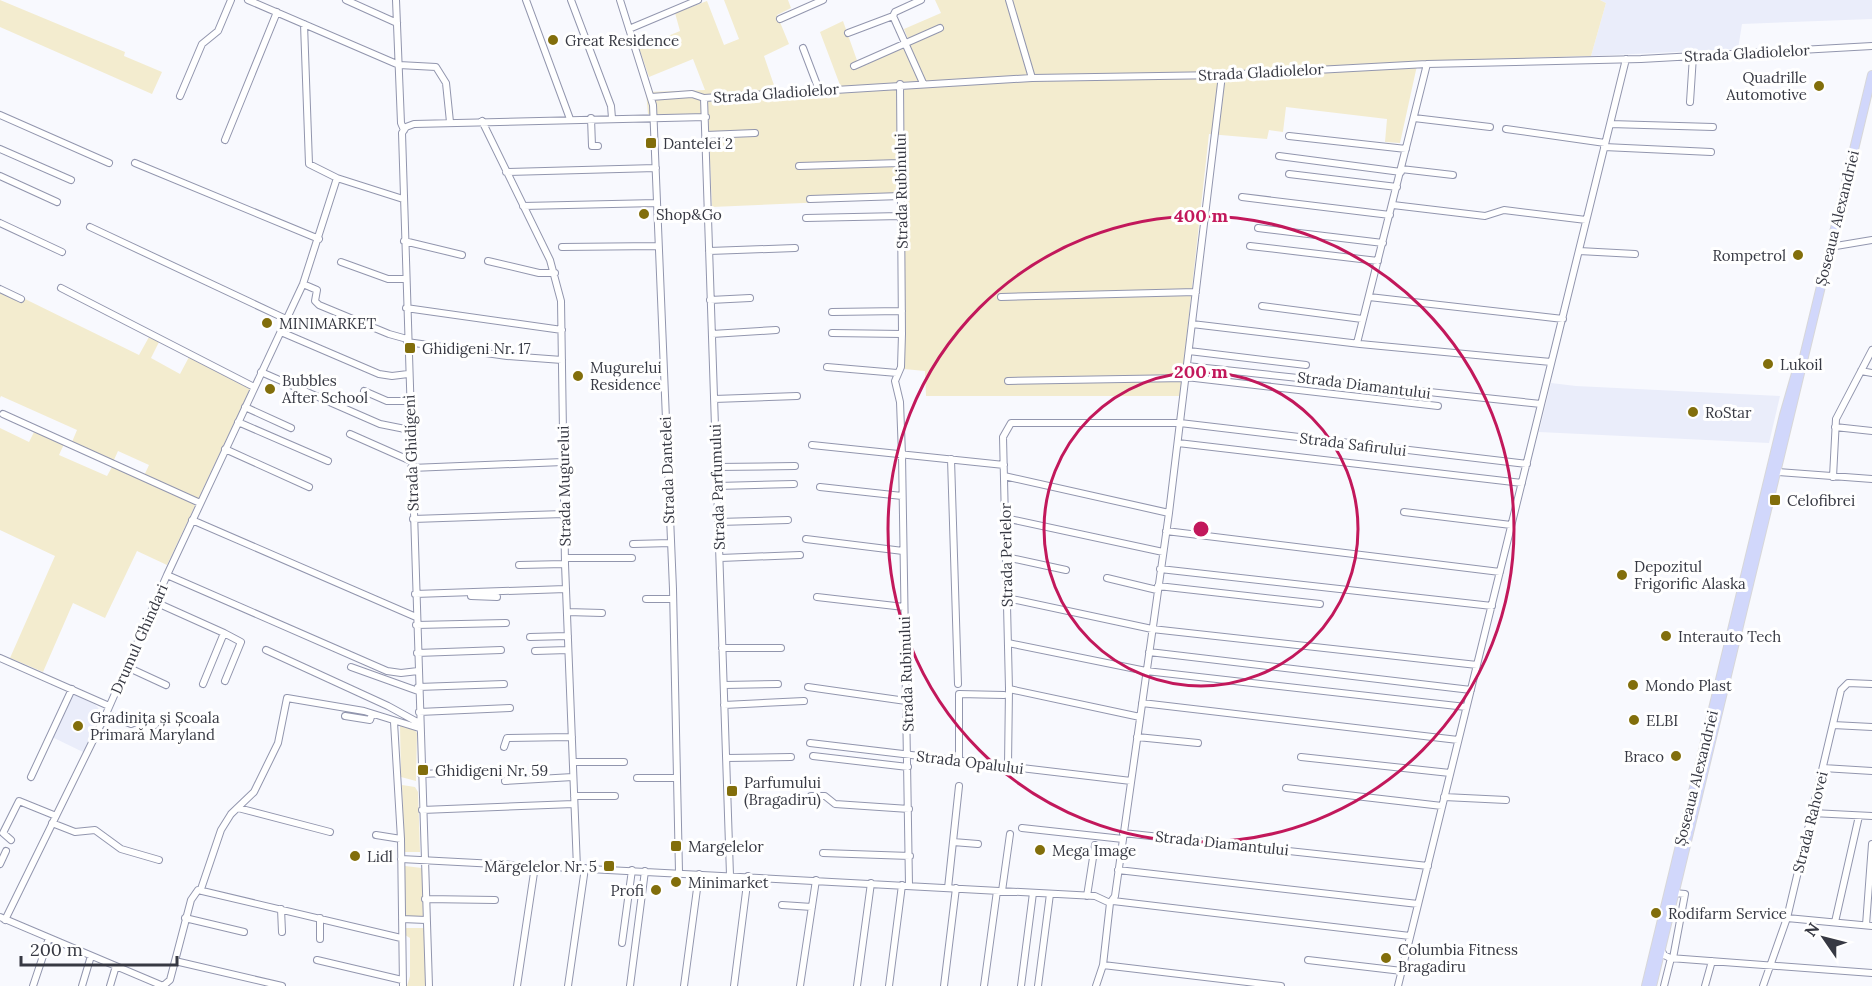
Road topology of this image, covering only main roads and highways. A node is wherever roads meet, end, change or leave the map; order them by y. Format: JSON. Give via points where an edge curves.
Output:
{"nodes":[{"id":1,"x":1872,"y":75,"type":"edge"},
{"id":2,"x":1801,"y":361,"type":"junction"},
{"id":3,"x":1653,"y":984,"type":"edge"},
{"id":4,"x":1646,"y":986,"type":"edge"}],
"edges":[{"from":1,"to":2,"type":"main road","name":"Șoseaua Alexandriei"},
{"from":2,"to":3,"type":"main road","name":"Șoseaua Alexandriei"},
{"from":2,"to":4,"type":"main road","name":"Șoseaua Alexandriei","via":[[1784,415]]}]}
